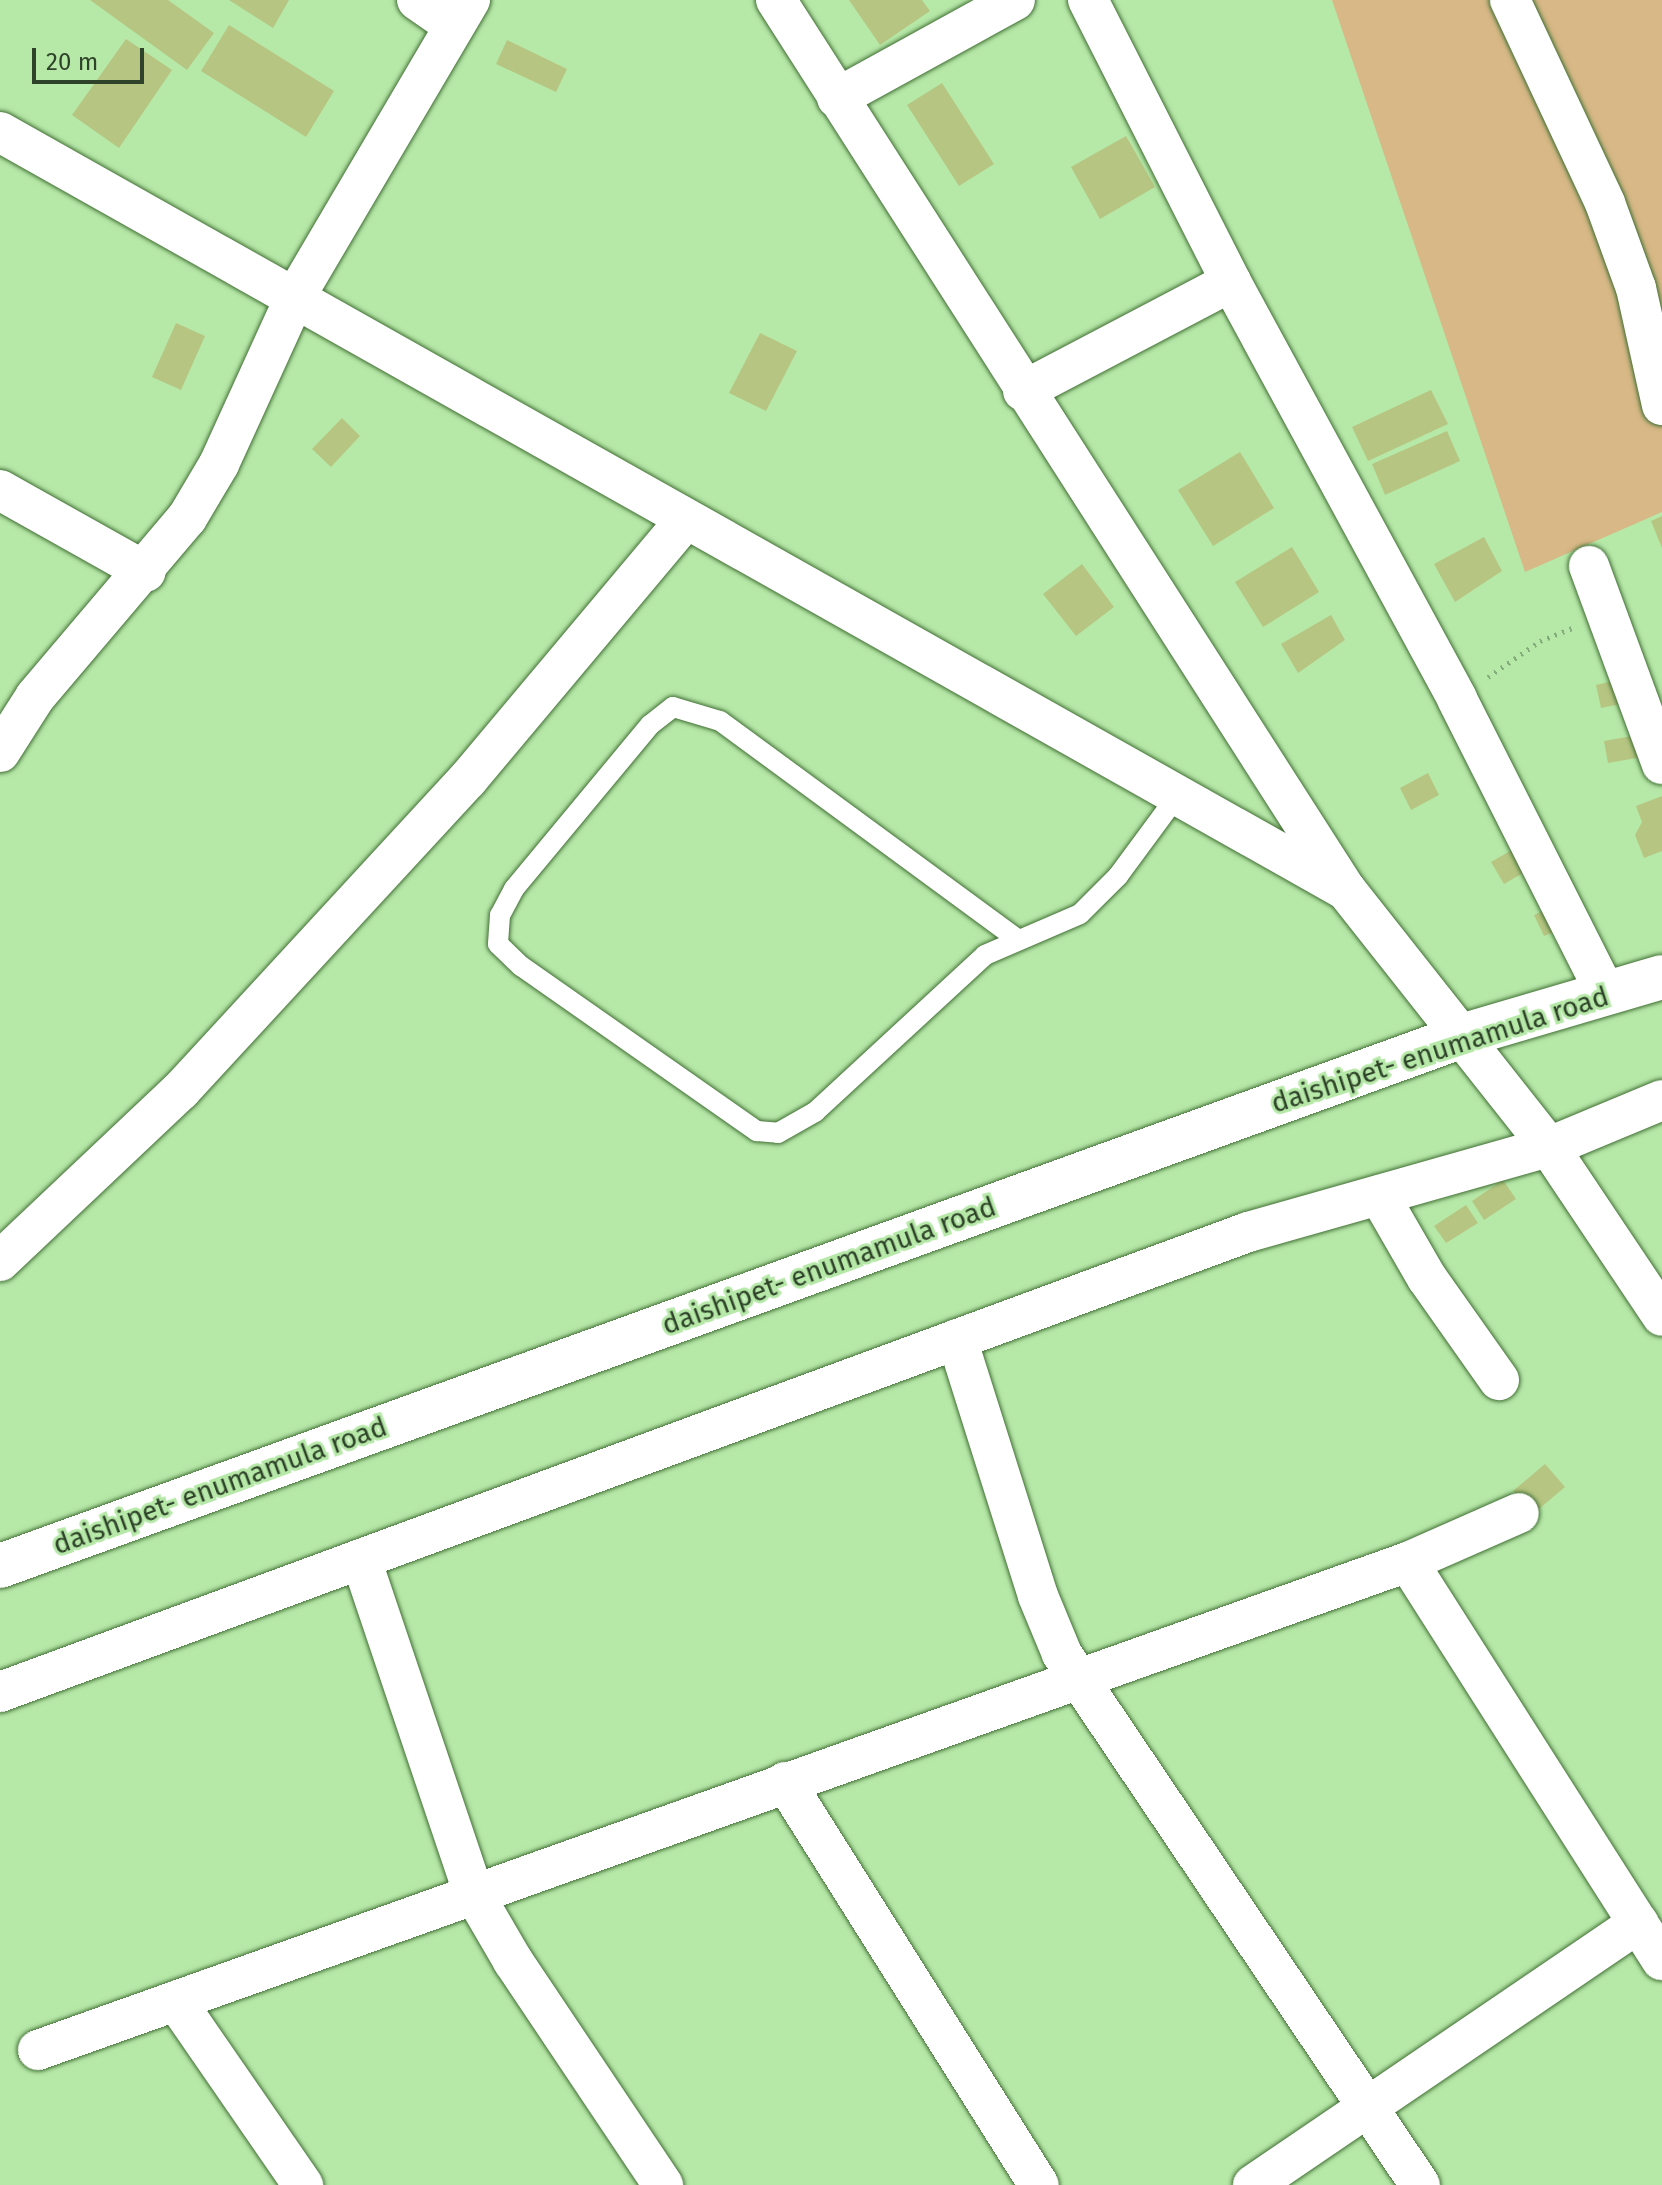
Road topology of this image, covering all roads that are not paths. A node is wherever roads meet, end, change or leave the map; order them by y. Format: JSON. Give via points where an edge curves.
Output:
{"nodes":[{"id":1,"x":417,"y":0,"type":"edge"},
{"id":2,"x":776,"y":0,"type":"edge"},
{"id":3,"x":1015,"y":0,"type":"edge"},
{"id":4,"x":1088,"y":0,"type":"edge"},
{"id":5,"x":1510,"y":0,"type":"edge"},
{"id":6,"x":462,"y":12,"type":"edge"},
{"id":7,"x":837,"y":98,"type":"junction"},
{"id":8,"x":0,"y":132,"type":"edge"},
{"id":9,"x":1231,"y":282,"type":"junction"},
{"id":10,"x":295,"y":297,"type":"junction"},
{"id":11,"x":1023,"y":391,"type":"junction"},
{"id":12,"x":1662,"y":405,"type":"edge"},
{"id":13,"x":0,"y":490,"type":"edge"},
{"id":14,"x":685,"y":520,"type":"junction"},
{"id":15,"x":1589,"y":566,"type":"dead end"},
{"id":16,"x":146,"y":572,"type":"junction"},
{"id":17,"x":0,"y":752,"type":"edge"},
{"id":18,"x":1662,"y":764,"type":"edge"},
{"id":19,"x":1177,"y":796,"type":"junction"},
{"id":20,"x":1346,"y":890,"type":"junction"},
{"id":21,"x":1017,"y":939,"type":"junction"},
{"id":22,"x":1662,"y":977,"type":"edge"},
{"id":23,"x":1606,"y":994,"type":"junction"},
{"id":24,"x":1465,"y":1035,"type":"junction"},
{"id":25,"x":1662,"y":1100,"type":"edge"},
{"id":26,"x":1549,"y":1147,"type":"junction"},
{"id":27,"x":1379,"y":1195,"type":"junction"},
{"id":28,"x":17,"y":1221,"type":"edge"},
{"id":29,"x":0,"y":1261,"type":"edge"},
{"id":30,"x":1662,"y":1316,"type":"edge"},
{"id":31,"x":957,"y":1339,"type":"junction"},
{"id":32,"x":1499,"y":1380,"type":"dead end"},
{"id":33,"x":1519,"y":1513,"type":"dead end"},
{"id":34,"x":361,"y":1559,"type":"junction"},
{"id":35,"x":1408,"y":1562,"type":"junction"},
{"id":36,"x":0,"y":1566,"type":"edge"},
{"id":37,"x":1079,"y":1678,"type":"junction"},
{"id":38,"x":0,"y":1692,"type":"edge"},
{"id":39,"x":785,"y":1782,"type":"junction"},
{"id":40,"x":474,"y":1894,"type":"junction"},
{"id":41,"x":1638,"y":1923,"type":"junction"},
{"id":42,"x":1662,"y":1960,"type":"edge"},
{"id":43,"x":176,"y":2001,"type":"junction"},
{"id":44,"x":38,"y":2050,"type":"dead end"},
{"id":45,"x":1366,"y":2104,"type":"junction"},
{"id":46,"x":303,"y":2185,"type":"edge"},
{"id":47,"x":663,"y":2185,"type":"edge"},
{"id":48,"x":1039,"y":2185,"type":"edge"},
{"id":49,"x":1253,"y":2185,"type":"edge"},
{"id":50,"x":1420,"y":2185,"type":"edge"}],
"edges":[{"from":1,"to":6,"type":"street"},
{"from":2,"to":7,"type":"street"},
{"from":3,"to":7,"type":"street"},
{"from":4,"to":9,"type":"street"},
{"from":5,"to":12,"type":"street","via":[[1605,203],[1636,288]]},
{"from":6,"to":10,"type":"street"},
{"from":7,"to":11,"type":"street"},
{"from":8,"to":10,"type":"street"},
{"from":9,"to":11,"type":"street"},
{"from":9,"to":23,"type":"street","via":[[1457,699]]},
{"from":10,"to":14,"type":"street"},
{"from":10,"to":16,"type":"street","via":[[219,464]]},
{"from":11,"to":20,"type":"street"},
{"from":13,"to":16,"type":"street"},
{"from":14,"to":19,"type":"street"},
{"from":14,"to":28,"type":"street","via":[[468,779],[181,1090]]},
{"from":15,"to":18,"type":"street"},
{"from":16,"to":17,"type":"street","via":[[35,697]]},
{"from":19,"to":20,"type":"street"},
{"from":19,"to":21,"type":"lane","via":[[1118,876],[1080,914]]},
{"from":20,"to":24,"type":"street"},
{"from":21,"to":21,"type":"lane","via":[[985,955],[815,1112],[778,1133],[757,1131],[521,966],[498,944],[500,915],[514,889],[650,725],[673,707],[720,721]]},
{"from":22,"to":23,"type":"street","name":"daishipet- enumamula road"},
{"from":23,"to":24,"type":"street","name":"daishipet- enumamula road"},
{"from":24,"to":26,"type":"street"},
{"from":24,"to":36,"type":"street","name":"daishipet- enumamula road"},
{"from":25,"to":26,"type":"street"},
{"from":26,"to":27,"type":"street"},
{"from":26,"to":30,"type":"street"},
{"from":27,"to":31,"type":"street","via":[[1248,1232]]},
{"from":27,"to":32,"type":"street","via":[[1427,1278]]},
{"from":28,"to":29,"type":"street"},
{"from":31,"to":34,"type":"street"},
{"from":31,"to":37,"type":"street","via":[[1038,1596]]},
{"from":33,"to":35,"type":"street"},
{"from":34,"to":38,"type":"street"},
{"from":34,"to":40,"type":"street"},
{"from":35,"to":37,"type":"street"},
{"from":35,"to":41,"type":"street"},
{"from":37,"to":39,"type":"street"},
{"from":37,"to":45,"type":"street"},
{"from":39,"to":40,"type":"street"},
{"from":39,"to":48,"type":"street"},
{"from":40,"to":43,"type":"street"},
{"from":40,"to":47,"type":"street"},
{"from":41,"to":42,"type":"street"},
{"from":41,"to":45,"type":"street"},
{"from":43,"to":44,"type":"street"},
{"from":43,"to":46,"type":"street"},
{"from":45,"to":49,"type":"street"},
{"from":45,"to":50,"type":"street"}]}
